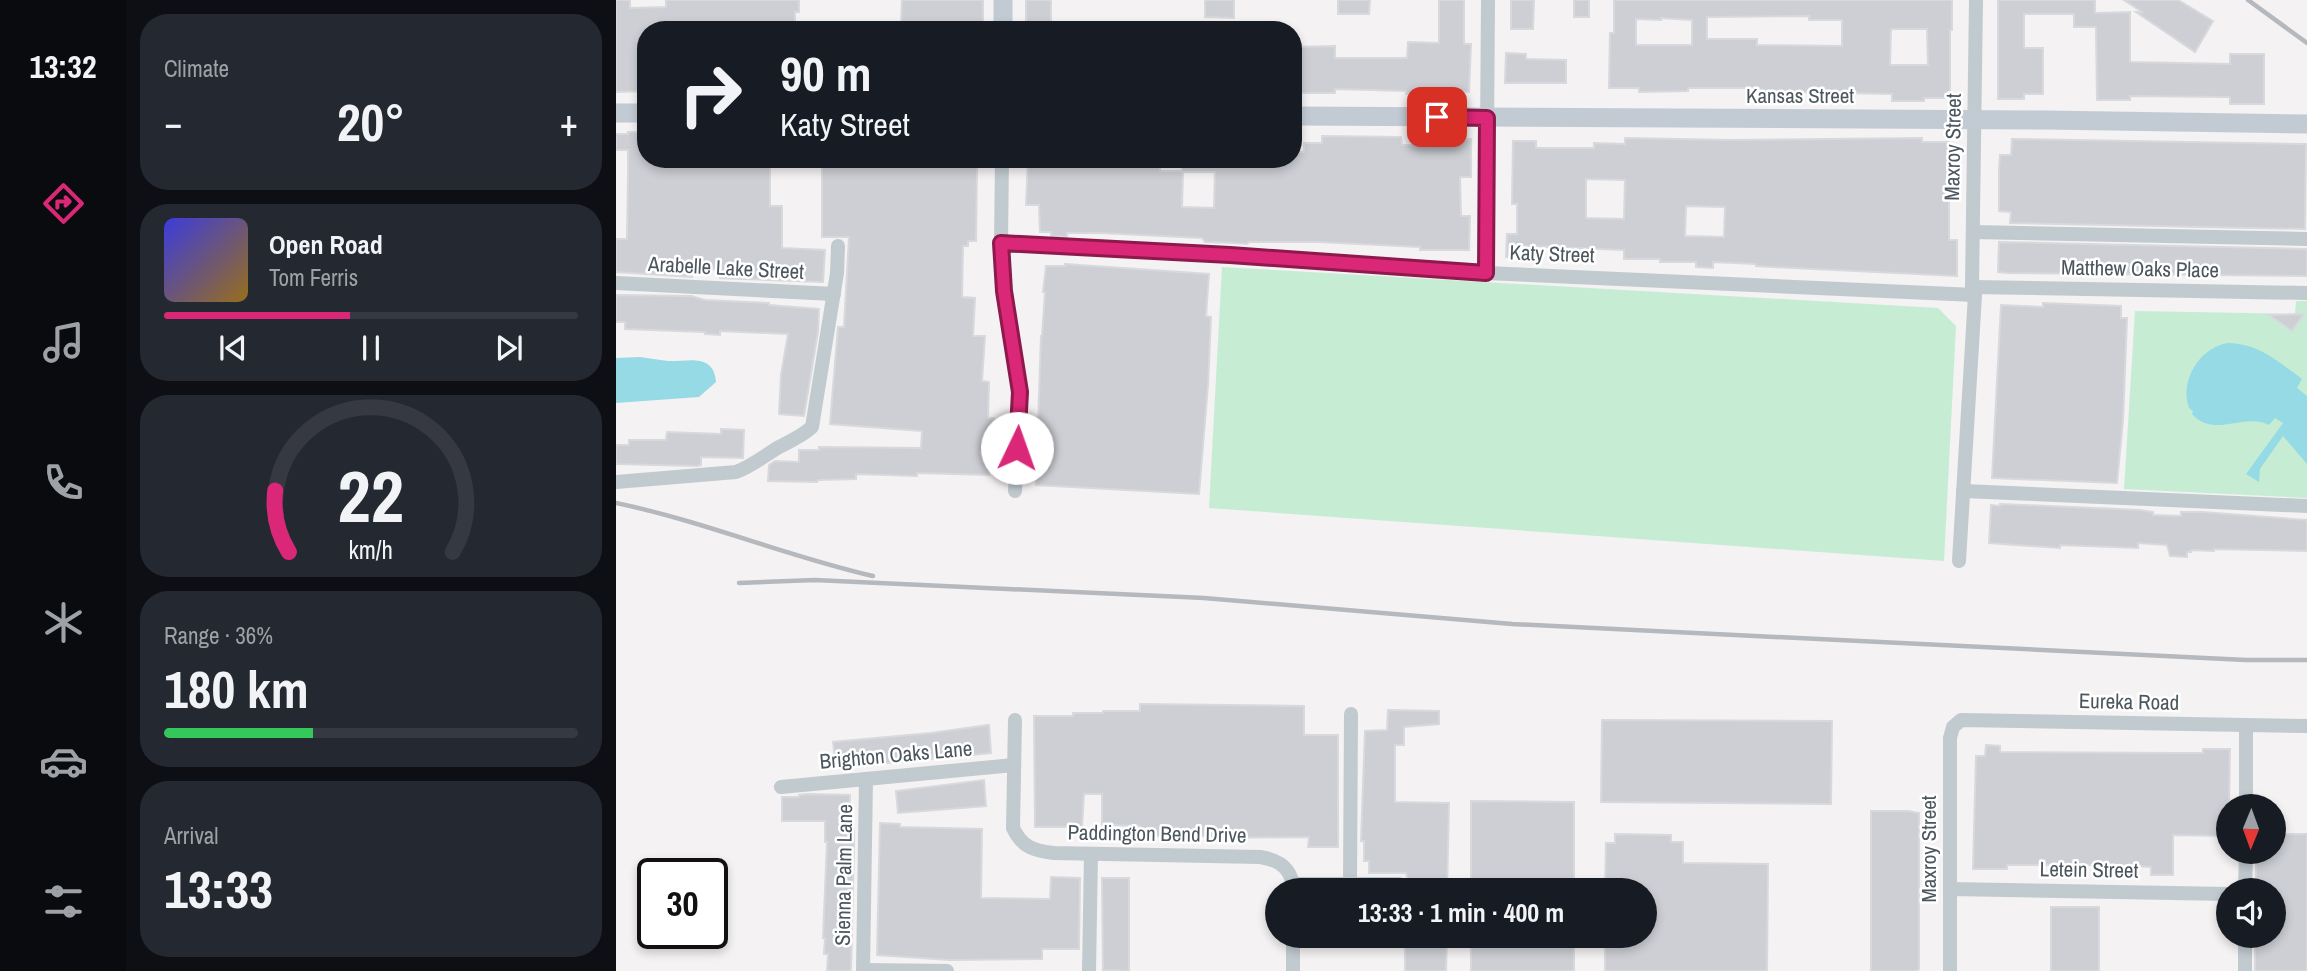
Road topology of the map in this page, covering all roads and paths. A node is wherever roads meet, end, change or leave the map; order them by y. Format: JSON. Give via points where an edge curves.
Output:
{"nodes":[{"id":1,"x":1003,"y":0,"type":"edge"},
{"id":2,"x":1488,"y":0,"type":"edge"},
{"id":3,"x":1976,"y":0,"type":"edge"},
{"id":4,"x":1003,"y":21,"type":"edge"},
{"id":5,"x":616,"y":113,"type":"edge"},
{"id":6,"x":637,"y":113,"type":"edge"},
{"id":7,"x":1302,"y":116,"type":"edge"},
{"id":8,"x":1487,"y":118,"type":"junction"},
{"id":9,"x":1975,"y":120,"type":"junction"},
{"id":10,"x":2307,"y":124,"type":"edge"},
{"id":11,"x":1002,"y":168,"type":"edge"},
{"id":12,"x":1973,"y":232,"type":"junction"},
{"id":13,"x":2307,"y":239,"type":"edge"},
{"id":14,"x":1001,"y":243,"type":"junction"},
{"id":15,"x":838,"y":246,"type":"dead end"},
{"id":16,"x":1486,"y":273,"type":"junction"},
{"id":17,"x":616,"y":283,"type":"edge"},
{"id":18,"x":1974,"y":291,"type":"junction"},
{"id":19,"x":2307,"y":293,"type":"edge"},
{"id":20,"x":834,"y":295,"type":"junction"},
{"id":21,"x":616,"y":482,"type":"edge"},
{"id":22,"x":1015,"y":491,"type":"dead end"},
{"id":23,"x":1963,"y":491,"type":"junction"},
{"id":24,"x":2307,"y":506,"type":"edge"},
{"id":25,"x":1959,"y":561,"type":"dead end"},
{"id":26,"x":1351,"y":714,"type":"dead end"},
{"id":27,"x":1015,"y":720,"type":"dead end"},
{"id":28,"x":2246,"y":725,"type":"junction"},
{"id":29,"x":2307,"y":726,"type":"edge"},
{"id":30,"x":1953,"y":727,"type":"joint"},
{"id":31,"x":1014,"y":765,"type":"junction"},
{"id":32,"x":866,"y":779,"type":"junction"},
{"id":33,"x":781,"y":787,"type":"dead end"},
{"id":34,"x":2246,"y":794,"type":"edge"},
{"id":35,"x":1091,"y":854,"type":"junction"},
{"id":36,"x":1290,"y":878,"type":"edge"},
{"id":37,"x":1350,"y":878,"type":"edge"},
{"id":38,"x":1950,"y":889,"type":"junction"},
{"id":39,"x":2216,"y":894,"type":"edge"},
{"id":40,"x":1293,"y":948,"type":"edge"},
{"id":41,"x":2245,"y":948,"type":"edge"},
{"id":42,"x":863,"y":970,"type":"edge"},
{"id":43,"x":947,"y":971,"type":"edge"},
{"id":44,"x":1089,"y":971,"type":"edge"},
{"id":45,"x":1293,"y":971,"type":"edge"},
{"id":46,"x":1950,"y":971,"type":"edge"},
{"id":47,"x":2245,"y":971,"type":"edge"}],
"edges":[{"from":1,"to":4,"type":"street"},
{"from":2,"to":8,"type":"street"},
{"from":3,"to":9,"type":"street","name":"Maxroy Street"},
{"from":5,"to":6,"type":"street"},
{"from":7,"to":8,"type":"street","name":"Kansas Street"},
{"from":8,"to":9,"type":"street","name":"Kansas Street"},
{"from":8,"to":16,"type":"street"},
{"from":9,"to":10,"type":"street","name":"Kansas Street"},
{"from":9,"to":12,"type":"street","name":"Maxroy Street"},
{"from":11,"to":14,"type":"street"},
{"from":12,"to":13,"type":"street"},
{"from":12,"to":18,"type":"street","name":"Maxroy Street"},
{"from":14,"to":16,"type":"street","name":"Katy Street"},
{"from":14,"to":22,"type":"street","via":[[1020,392]]},
{"from":15,"to":20,"type":"street"},
{"from":16,"to":18,"type":"street","name":"Katy Street"},
{"from":17,"to":20,"type":"street","name":"Arabelle Lake Street"},
{"from":18,"to":19,"type":"street","name":"Matthew Oaks Place"},
{"from":18,"to":23,"type":"street","name":"Maxroy Street"},
{"from":20,"to":21,"type":"street","via":[[812,427],[804,435],[736,472]]},
{"from":23,"to":24,"type":"street"},
{"from":23,"to":25,"type":"street","name":"Maxroy Street"},
{"from":26,"to":37,"type":"street"},
{"from":27,"to":31,"type":"street"},
{"from":28,"to":29,"type":"street","name":"Eureka Road"},
{"from":28,"to":30,"type":"street","name":"Eureka Road","via":[[1961,720]]},
{"from":28,"to":34,"type":"street"},
{"from":30,"to":38,"type":"street","name":"Maxroy Street"},
{"from":31,"to":32,"type":"street","name":"Brighton Oaks Lane"},
{"from":31,"to":35,"type":"street","name":"Paddington Bend Drive","via":[[1013,828],[1022,843],[1039,852]]},
{"from":32,"to":33,"type":"street","name":"Brighton Oaks Lane"},
{"from":32,"to":42,"type":"street","name":"Sienna Palm Lane"},
{"from":35,"to":36,"type":"street","name":"Paddington Bend Drive","via":[[1260,857],[1283,865]]},
{"from":35,"to":44,"type":"street"},
{"from":38,"to":39,"type":"street","name":"Letein Street"},
{"from":38,"to":46,"type":"street","name":"Maxroy Street"},
{"from":40,"to":45,"type":"street"},
{"from":41,"to":47,"type":"street"},
{"from":42,"to":43,"type":"street"}]}
